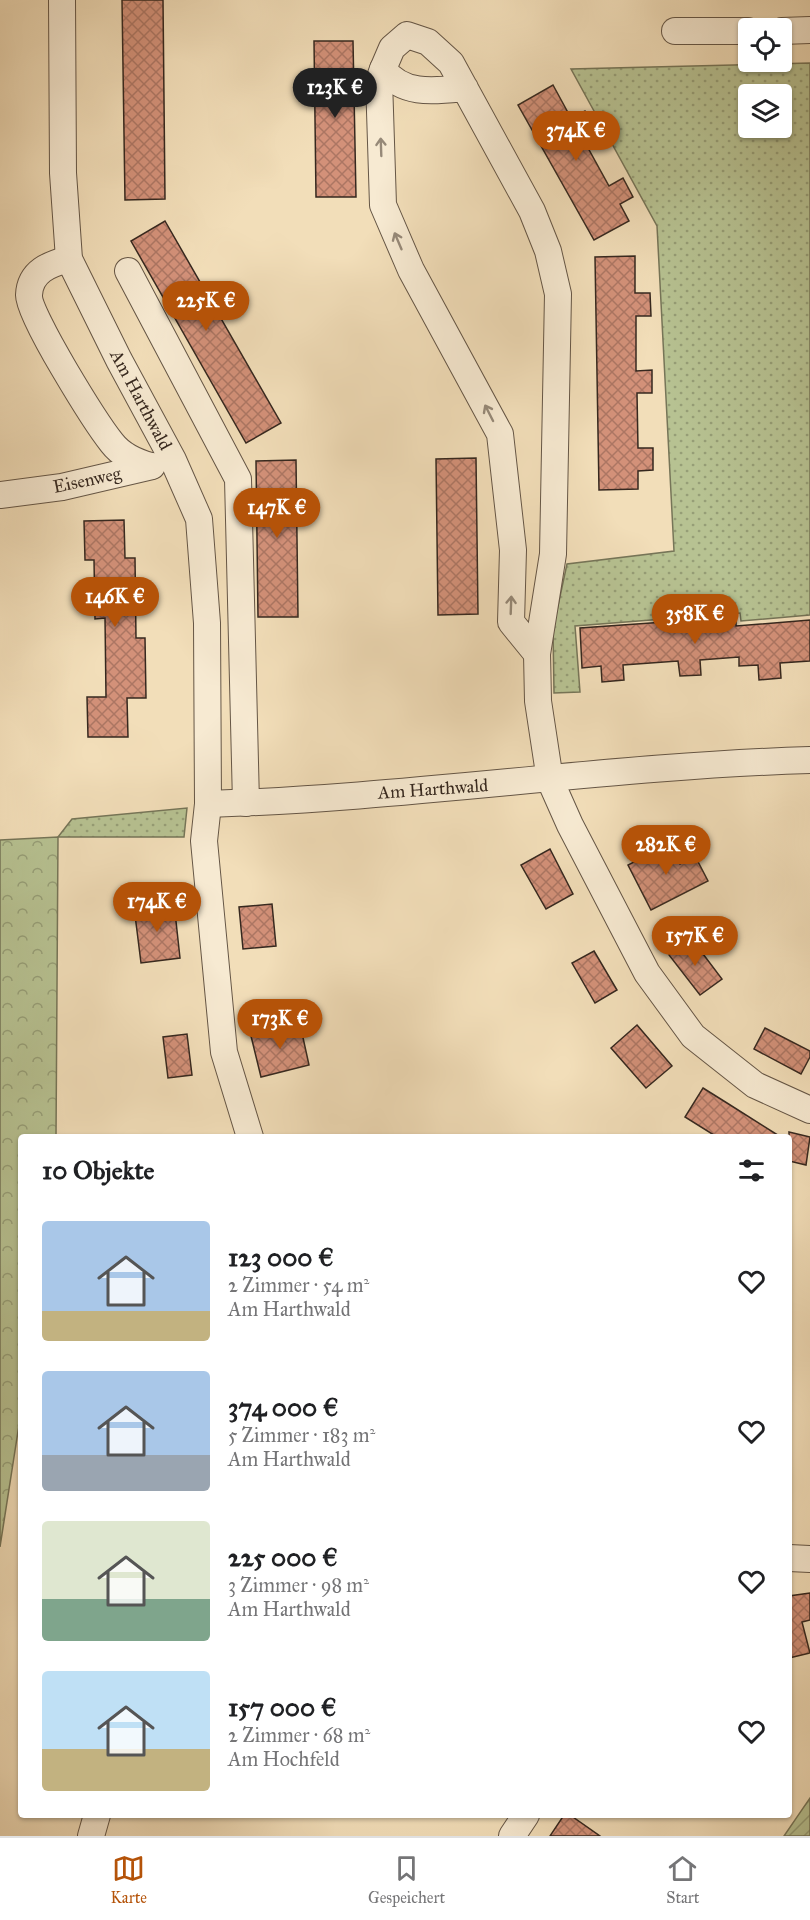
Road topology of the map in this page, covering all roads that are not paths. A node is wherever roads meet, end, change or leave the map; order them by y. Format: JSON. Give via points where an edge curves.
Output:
{"nodes":[{"id":1,"x":62,"y":0,"type":"edge"},
{"id":2,"x":810,"y":30,"type":"edge"},
{"id":3,"x":675,"y":31,"type":"dead end"},
{"id":4,"x":738,"y":31,"type":"edge"},
{"id":5,"x":792,"y":31,"type":"edge"},
{"id":6,"x":383,"y":69,"type":"junction"},
{"id":7,"x":465,"y":88,"type":"junction"},
{"id":8,"x":69,"y":259,"type":"junction"},
{"id":9,"x":128,"y":271,"type":"dead end"},
{"id":10,"x":162,"y":463,"type":"junction"},
{"id":11,"x":0,"y":495,"type":"edge"},
{"id":12,"x":537,"y":654,"type":"junction"},
{"id":13,"x":810,"y":760,"type":"edge"},
{"id":14,"x":550,"y":780,"type":"junction"},
{"id":15,"x":246,"y":803,"type":"junction"},
{"id":16,"x":208,"y":804,"type":"junction"},
{"id":17,"x":810,"y":1110,"type":"edge"},
{"id":18,"x":249,"y":1134,"type":"edge"},
{"id":19,"x":792,"y":1558,"type":"edge"},
{"id":20,"x":810,"y":1559,"type":"edge"},
{"id":21,"x":97,"y":1818,"type":"edge"},
{"id":22,"x":524,"y":1818,"type":"edge"},
{"id":23,"x":91,"y":1836,"type":"edge"},
{"id":24,"x":512,"y":1836,"type":"edge"}],
"edges":[{"from":1,"to":8,"type":"street","name":"Am Harthwald","via":[[63,172]]},
{"from":2,"to":5,"type":"street"},
{"from":3,"to":4,"type":"street"},
{"from":6,"to":7,"type":"street","via":[[390,78],[416,90]]},
{"from":6,"to":7,"type":"street","via":[[392,48],[407,35],[428,42],[451,63]]},
{"from":12,"to":6,"type":"street","one_way":true,"via":[[511,622],[513,550],[500,434],[411,270],[383,205],[379,80]]},
{"from":7,"to":12,"type":"street","via":[[532,211],[549,251],[558,294],[553,554]]},
{"from":8,"to":10,"type":"street","name":"Am Harthwald"},
{"from":8,"to":10,"type":"street","via":[[48,264],[33,278],[29,297],[40,325],[113,444],[132,460]]},
{"from":9,"to":15,"type":"street","via":[[238,479]]},
{"from":10,"to":11,"type":"street","name":"Eisenweg","via":[[62,486]]},
{"from":10,"to":16,"type":"street","name":"Am Harthwald","via":[[199,519],[207,623]]},
{"from":12,"to":14,"type":"street","via":[[538,700]]},
{"from":13,"to":14,"type":"street","name":"Am Harthwald","via":[[709,763]]},
{"from":14,"to":15,"type":"street","name":"Am Harthwald"},
{"from":14,"to":17,"type":"street","via":[[647,973],[693,1036],[755,1085]]},
{"from":15,"to":16,"type":"street","name":"Am Harthwald"},
{"from":16,"to":18,"type":"street","name":"Am Harthwald","via":[[204,841],[225,1052]]},
{"from":19,"to":20,"type":"street"},
{"from":21,"to":23,"type":"street"},
{"from":22,"to":24,"type":"street"}]}
